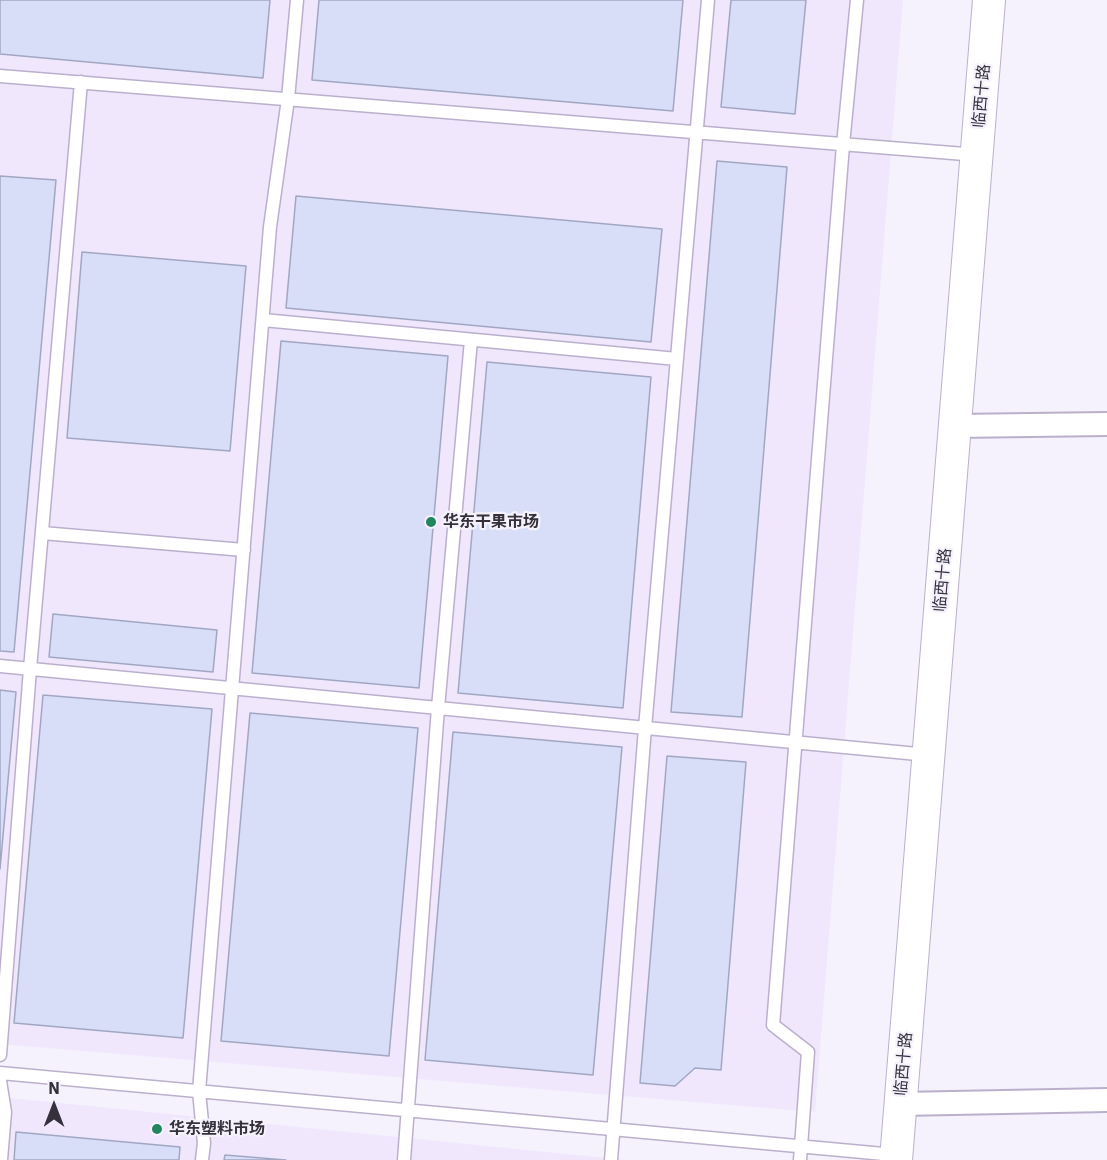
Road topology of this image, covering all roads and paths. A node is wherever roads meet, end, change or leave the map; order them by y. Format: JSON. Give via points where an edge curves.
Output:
{"nodes":[{"id":1,"x":297,"y":0,"type":"edge"},
{"id":2,"x":708,"y":0,"type":"edge"},
{"id":3,"x":856,"y":0,"type":"edge"},
{"id":4,"x":989,"y":0,"type":"edge"},
{"id":5,"x":0,"y":76,"type":"edge"},
{"id":6,"x":81,"y":82,"type":"junction"},
{"id":7,"x":288,"y":99,"type":"junction"},
{"id":8,"x":697,"y":133,"type":"junction"},
{"id":9,"x":843,"y":145,"type":"junction"},
{"id":10,"x":977,"y":155,"type":"junction"},
{"id":11,"x":263,"y":320,"type":"junction"},
{"id":12,"x":471,"y":340,"type":"junction"},
{"id":13,"x":677,"y":359,"type":"junction"},
{"id":14,"x":1107,"y":424,"type":"edge"},
{"id":15,"x":955,"y":426,"type":"junction"},
{"id":16,"x":42,"y":533,"type":"junction"},
{"id":17,"x":244,"y":550,"type":"junction"},
{"id":18,"x":0,"y":666,"type":"edge"},
{"id":19,"x":30,"y":669,"type":"junction"},
{"id":20,"x":233,"y":689,"type":"junction"},
{"id":21,"x":438,"y":708,"type":"junction"},
{"id":22,"x":645,"y":728,"type":"junction"},
{"id":23,"x":796,"y":742,"type":"junction"},
{"id":24,"x":929,"y":755,"type":"junction"},
{"id":25,"x":0,"y":1056,"type":"edge"},
{"id":26,"x":0,"y":1073,"type":"edge"},
{"id":27,"x":0,"y":1081,"type":"edge"},
{"id":28,"x":199,"y":1091,"type":"junction"},
{"id":29,"x":1107,"y":1100,"type":"edge"},
{"id":30,"x":901,"y":1104,"type":"junction"},
{"id":31,"x":407,"y":1111,"type":"junction"},
{"id":32,"x":613,"y":1130,"type":"junction"},
{"id":33,"x":801,"y":1147,"type":"junction"},
{"id":34,"x":896,"y":1158,"type":"edge"},
{"id":35,"x":1,"y":1160,"type":"edge"},
{"id":36,"x":202,"y":1160,"type":"edge"},
{"id":37,"x":404,"y":1160,"type":"edge"},
{"id":38,"x":611,"y":1160,"type":"edge"},
{"id":39,"x":800,"y":1160,"type":"edge"}],
"edges":[{"from":1,"to":7,"type":"lane"},
{"from":2,"to":8,"type":"lane"},
{"from":3,"to":9,"type":"lane"},
{"from":4,"to":10,"type":"main road","name":"临西十路"},
{"from":5,"to":6,"type":"lane"},
{"from":6,"to":7,"type":"lane"},
{"from":6,"to":16,"type":"lane"},
{"from":7,"to":8,"type":"lane"},
{"from":7,"to":11,"type":"lane","via":[[270,227]]},
{"from":8,"to":9,"type":"lane"},
{"from":8,"to":13,"type":"lane"},
{"from":9,"to":10,"type":"lane"},
{"from":9,"to":23,"type":"lane"},
{"from":10,"to":15,"type":"main road","name":"临西十路"},
{"from":11,"to":12,"type":"lane"},
{"from":11,"to":17,"type":"lane"},
{"from":12,"to":13,"type":"lane"},
{"from":12,"to":21,"type":"lane"},
{"from":13,"to":22,"type":"lane"},
{"from":14,"to":15,"type":"street"},
{"from":15,"to":24,"type":"main road","name":"临西十路"},
{"from":16,"to":17,"type":"lane"},
{"from":16,"to":19,"type":"lane"},
{"from":17,"to":20,"type":"lane"},
{"from":18,"to":19,"type":"lane"},
{"from":19,"to":20,"type":"lane"},
{"from":19,"to":25,"type":"lane"},
{"from":20,"to":21,"type":"lane"},
{"from":20,"to":28,"type":"lane"},
{"from":21,"to":22,"type":"lane"},
{"from":21,"to":31,"type":"lane"},
{"from":22,"to":23,"type":"lane"},
{"from":22,"to":32,"type":"lane"},
{"from":23,"to":24,"type":"lane"},
{"from":23,"to":33,"type":"lane","via":[[773,1025],[808,1052]]},
{"from":24,"to":30,"type":"main road","name":"临西十路"},
{"from":26,"to":28,"type":"lane"},
{"from":27,"to":35,"type":"lane","via":[[5,1112]]},
{"from":28,"to":31,"type":"lane"},
{"from":28,"to":36,"type":"lane"},
{"from":29,"to":30,"type":"street"},
{"from":30,"to":34,"type":"main road","name":"临西十路"},
{"from":31,"to":32,"type":"lane"},
{"from":31,"to":37,"type":"lane"},
{"from":32,"to":33,"type":"lane"},
{"from":32,"to":38,"type":"lane"},
{"from":33,"to":34,"type":"lane"},
{"from":33,"to":39,"type":"lane"}]}
